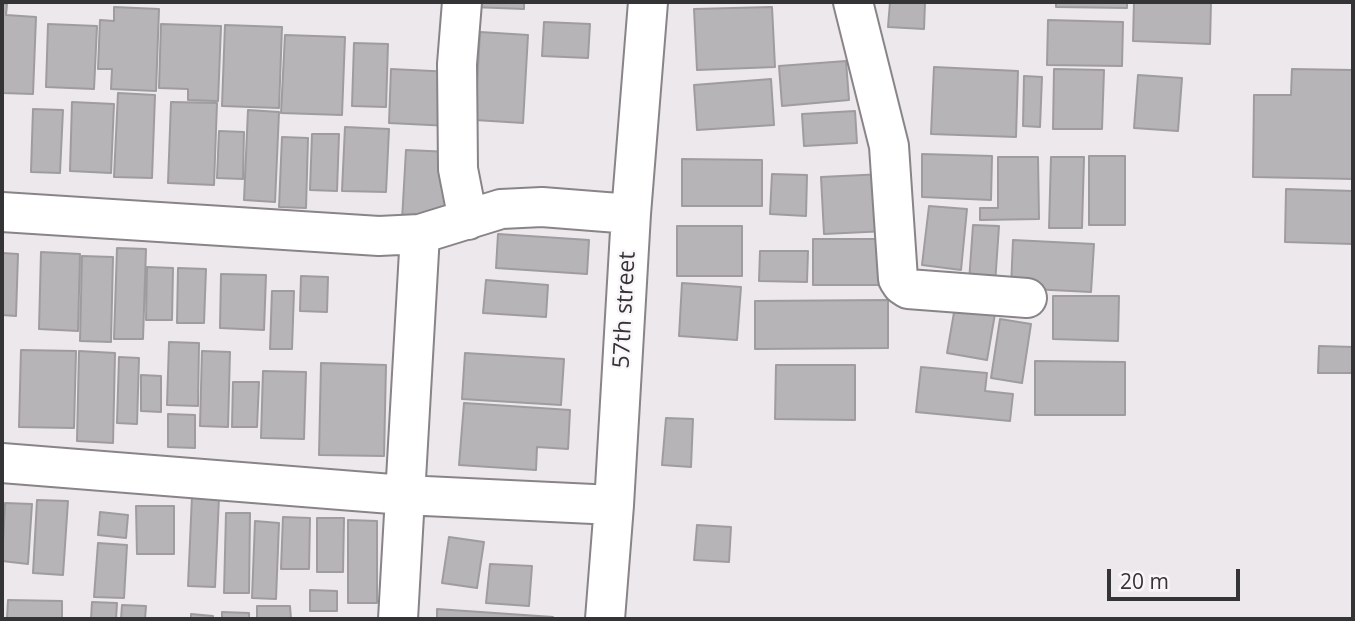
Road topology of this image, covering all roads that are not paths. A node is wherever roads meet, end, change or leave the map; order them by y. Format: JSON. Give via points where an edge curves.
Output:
{"nodes":[{"id":1,"x":462,"y":2,"type":"edge"},
{"id":2,"x":648,"y":2,"type":"edge"},
{"id":3,"x":853,"y":2,"type":"edge"},
{"id":4,"x":2,"y":212,"type":"edge"},
{"id":5,"x":631,"y":214,"type":"junction"},
{"id":6,"x":468,"y":220,"type":"junction"},
{"id":7,"x":420,"y":234,"type":"junction"},
{"id":8,"x":1027,"y":298,"type":"dead end"},
{"id":9,"x":2,"y":463,"type":"edge"},
{"id":10,"x":404,"y":495,"type":"junction"},
{"id":11,"x":614,"y":505,"type":"junction"},
{"id":12,"x":398,"y":619,"type":"edge"},
{"id":13,"x":605,"y":619,"type":"edge"}],
"edges":[{"from":1,"to":6,"type":"street","via":[[457,64],[458,169]]},
{"from":2,"to":5,"type":"street","name":"57th street"},
{"from":3,"to":8,"type":"street","via":[[889,146],[898,279],[908,289]]},
{"from":4,"to":7,"type":"street","via":[[379,236]]},
{"from":5,"to":6,"type":"street","via":[[542,207],[501,209]]},
{"from":5,"to":11,"type":"street","name":"57th street"},
{"from":6,"to":7,"type":"street"},
{"from":7,"to":10,"type":"street"},
{"from":9,"to":10,"type":"street"},
{"from":10,"to":11,"type":"street"},
{"from":10,"to":12,"type":"street"},
{"from":11,"to":13,"type":"street","name":"57th street"}]}
